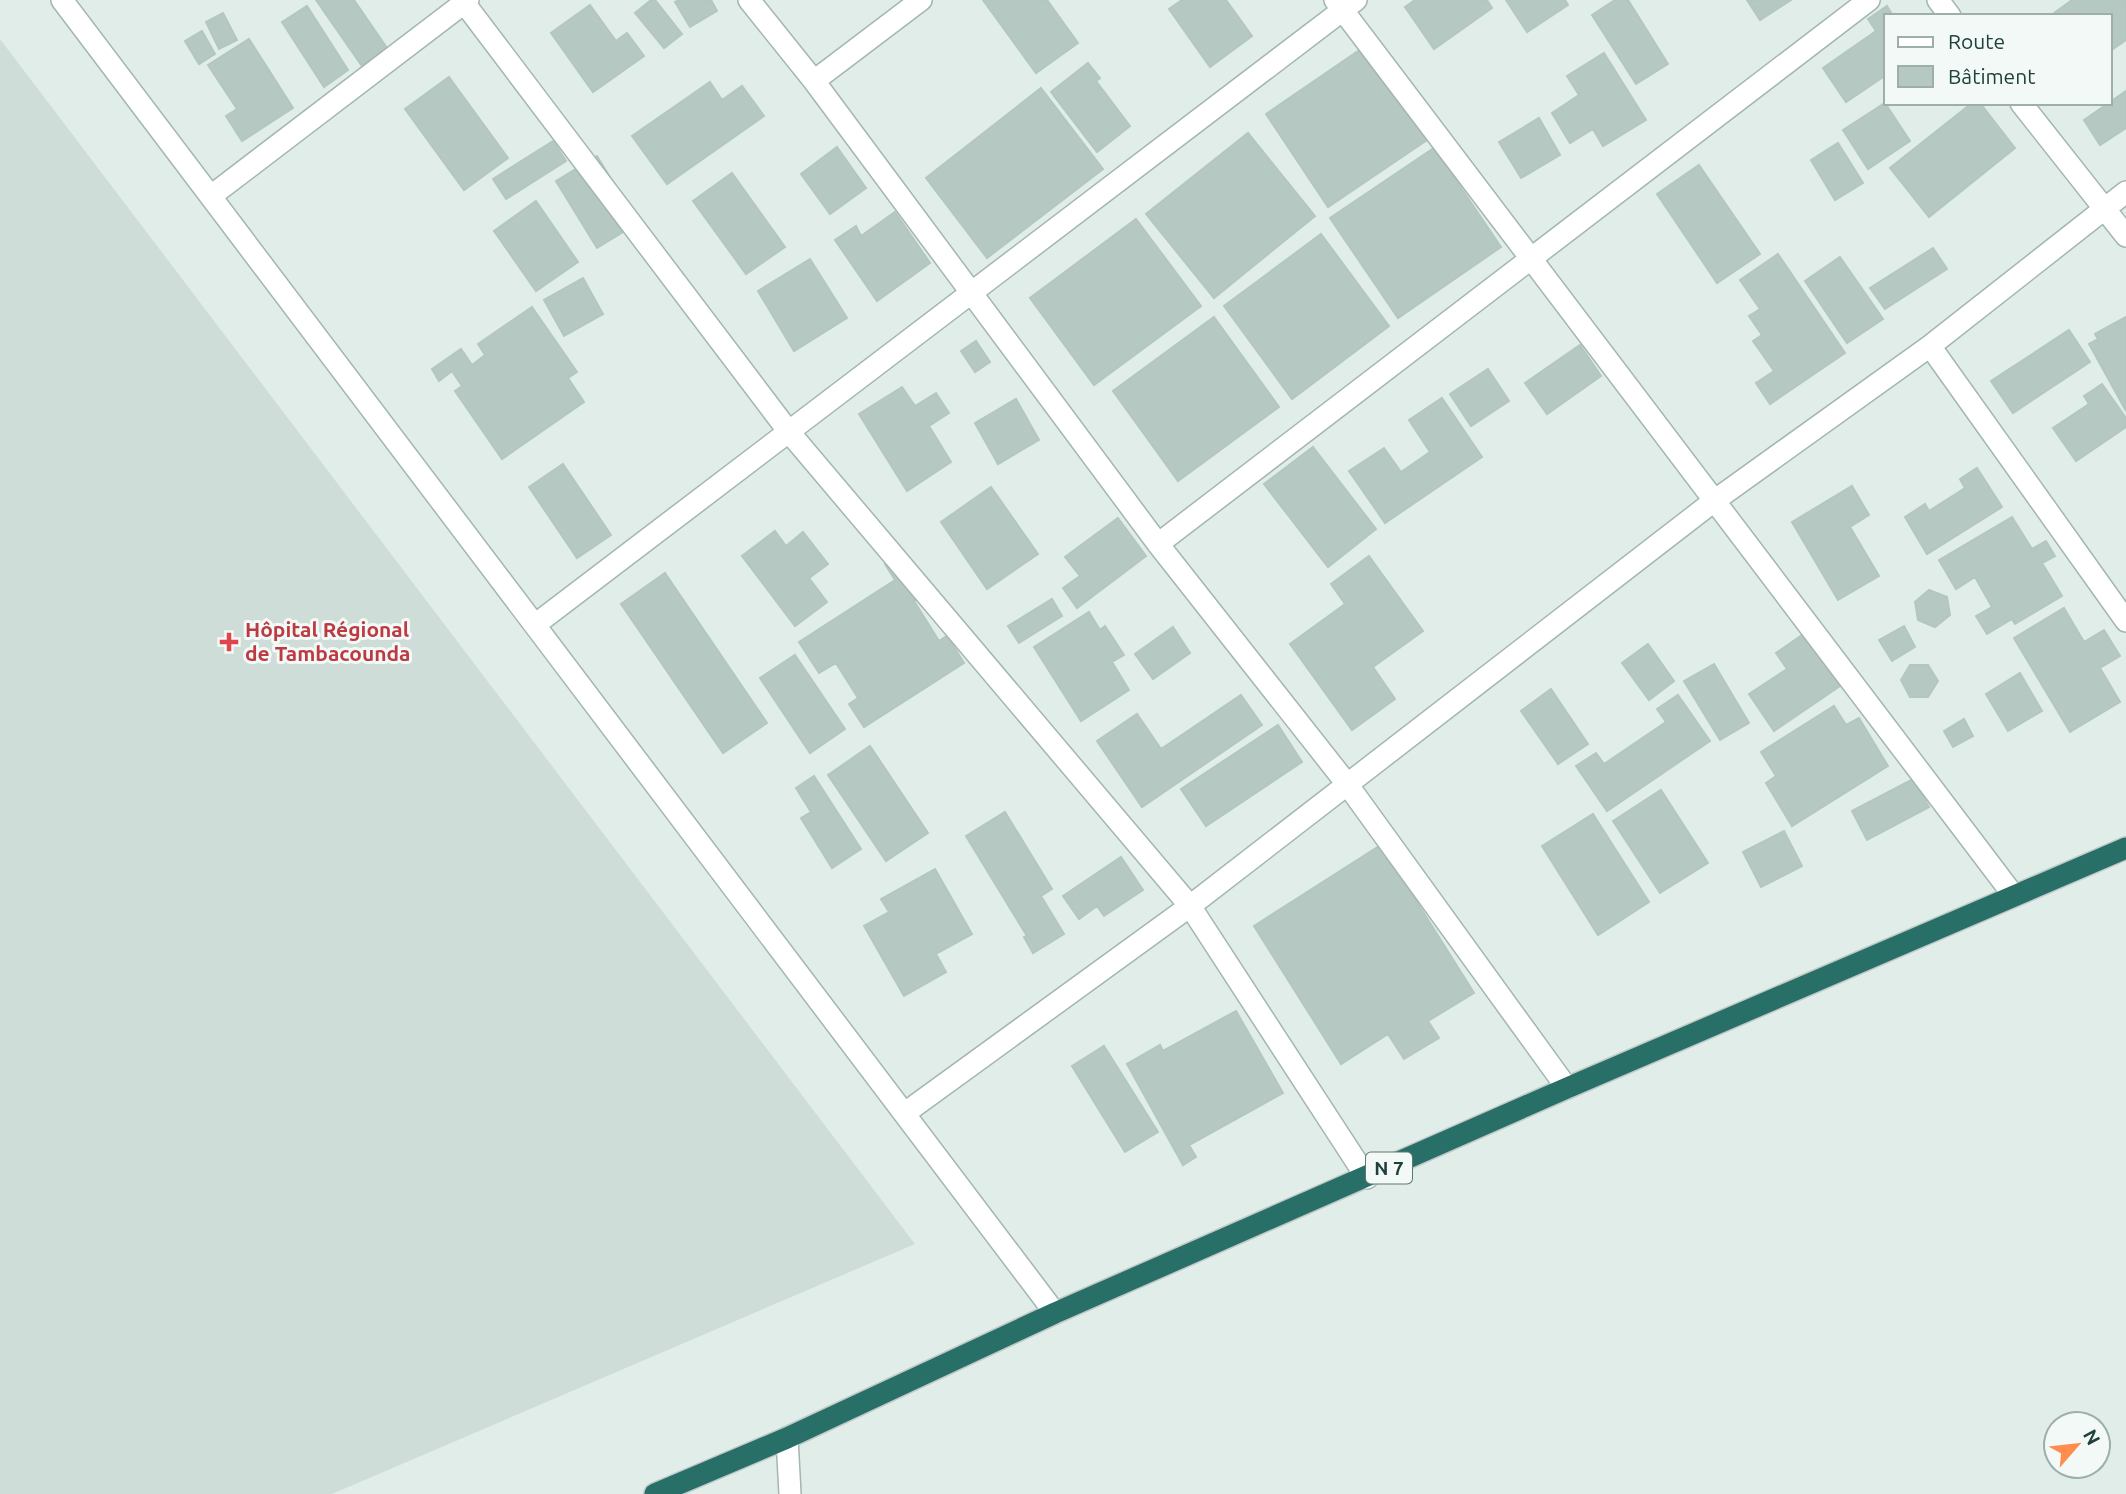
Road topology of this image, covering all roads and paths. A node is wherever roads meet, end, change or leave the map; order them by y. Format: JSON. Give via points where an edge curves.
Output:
{"nodes":[{"id":1,"x":62,"y":0,"type":"edge"},
{"id":2,"x":749,"y":0,"type":"edge"},
{"id":3,"x":921,"y":0,"type":"edge"},
{"id":4,"x":1869,"y":0,"type":"edge"},
{"id":5,"x":465,"y":1,"type":"edge"},
{"id":6,"x":1345,"y":3,"type":"edge"},
{"id":7,"x":814,"y":82,"type":"junction"},
{"id":8,"x":2023,"y":105,"type":"edge"},
{"id":9,"x":2126,"y":192,"type":"edge"},
{"id":10,"x":211,"y":196,"type":"junction"},
{"id":11,"x":2105,"y":208,"type":"junction"},
{"id":12,"x":2126,"y":236,"type":"edge"},
{"id":13,"x":1530,"y":257,"type":"junction"},
{"id":14,"x":971,"y":291,"type":"junction"},
{"id":15,"x":1930,"y":346,"type":"junction"},
{"id":16,"x":789,"y":432,"type":"junction"},
{"id":17,"x":1714,"y":500,"type":"junction"},
{"id":18,"x":1158,"y":544,"type":"junction"},
{"id":19,"x":2126,"y":621,"type":"edge"},
{"id":20,"x":536,"y":624,"type":"junction"},
{"id":21,"x":1347,"y":784,"type":"junction"},
{"id":22,"x":2126,"y":848,"type":"edge"},
{"id":23,"x":2014,"y":896,"type":"junction"},
{"id":24,"x":1190,"y":906,"type":"junction"},
{"id":25,"x":1567,"y":1088,"type":"junction"},
{"id":26,"x":905,"y":1113,"type":"junction"},
{"id":27,"x":1367,"y":1178,"type":"junction"},
{"id":28,"x":1055,"y":1313,"type":"junction"},
{"id":29,"x":787,"y":1438,"type":"junction"},
{"id":30,"x":655,"y":1494,"type":"edge"},
{"id":31,"x":790,"y":1494,"type":"edge"}],
"edges":[{"from":1,"to":10,"type":"street"},
{"from":2,"to":7,"type":"street"},
{"from":3,"to":7,"type":"street"},
{"from":4,"to":13,"type":"street"},
{"from":5,"to":10,"type":"street"},
{"from":5,"to":16,"type":"street"},
{"from":6,"to":13,"type":"street"},
{"from":6,"to":14,"type":"street"},
{"from":7,"to":14,"type":"street"},
{"from":8,"to":11,"type":"street"},
{"from":9,"to":11,"type":"street"},
{"from":10,"to":20,"type":"street"},
{"from":11,"to":12,"type":"street"},
{"from":11,"to":15,"type":"street"},
{"from":13,"to":17,"type":"street"},
{"from":13,"to":18,"type":"street"},
{"from":14,"to":16,"type":"street"},
{"from":14,"to":18,"type":"street"},
{"from":15,"to":17,"type":"street"},
{"from":15,"to":19,"type":"street"},
{"from":16,"to":20,"type":"street"},
{"from":16,"to":24,"type":"street"},
{"from":17,"to":21,"type":"street"},
{"from":17,"to":23,"type":"street"},
{"from":18,"to":21,"type":"street"},
{"from":20,"to":26,"type":"street"},
{"from":21,"to":24,"type":"street"},
{"from":21,"to":25,"type":"street"},
{"from":22,"to":23,"type":"highway","number":"N 7"},
{"from":23,"to":25,"type":"highway","number":"N 7"},
{"from":24,"to":26,"type":"street"},
{"from":24,"to":27,"type":"street"},
{"from":25,"to":27,"type":"highway","number":"N 7"},
{"from":26,"to":28,"type":"street"},
{"from":27,"to":28,"type":"highway","number":"N 7"},
{"from":28,"to":29,"type":"highway","number":"N 7"},
{"from":29,"to":30,"type":"highway","number":"N 7"},
{"from":29,"to":31,"type":"street"}]}
